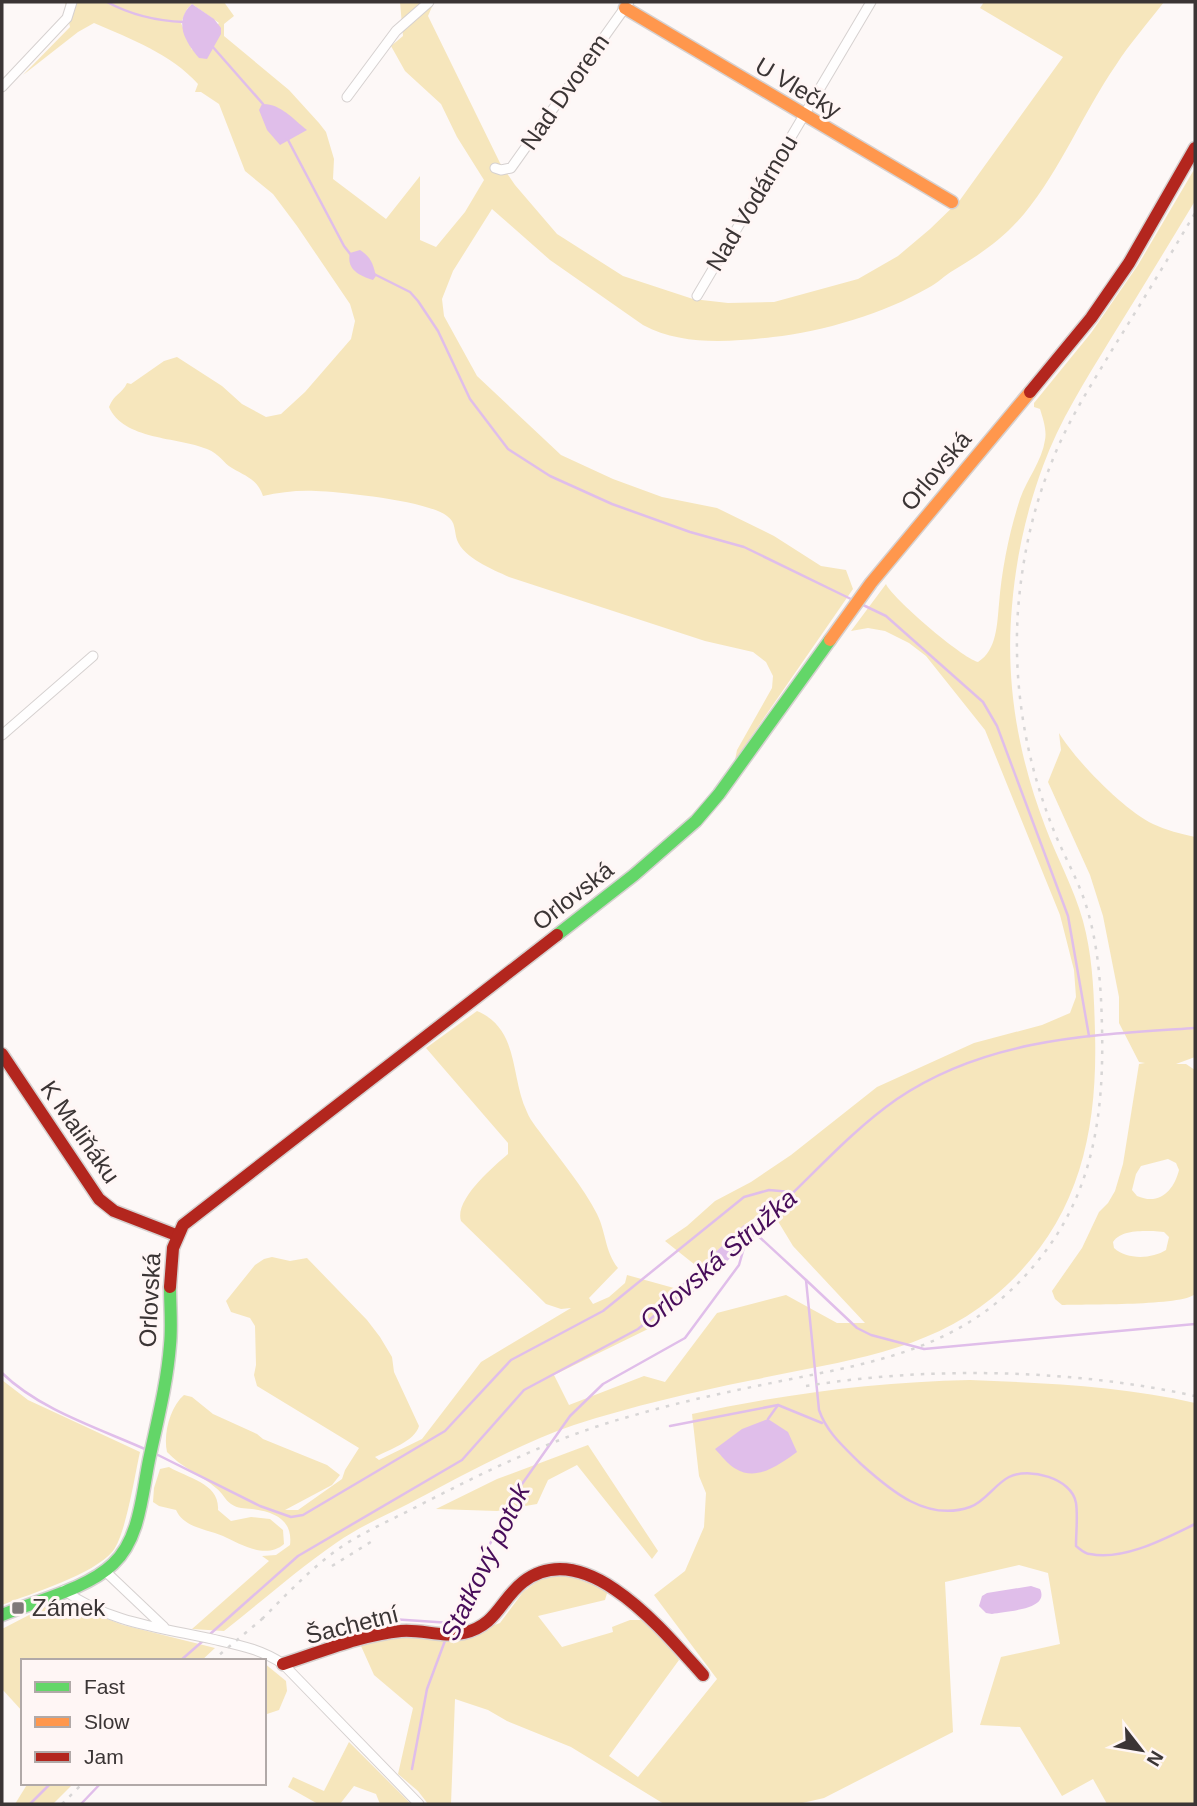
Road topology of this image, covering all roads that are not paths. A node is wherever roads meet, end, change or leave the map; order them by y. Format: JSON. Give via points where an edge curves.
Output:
{"nodes":[{"id":1,"x":72,"y":2,"type":"edge"},
{"id":2,"x":871,"y":2,"type":"edge"},
{"id":3,"x":425,"y":3,"type":"edge"},
{"id":4,"x":627,"y":5,"type":"edge"},
{"id":5,"x":2,"y":87,"type":"edge"},
{"id":6,"x":347,"y":97,"type":"dead end"},
{"id":7,"x":804,"y":116,"type":"junction"},
{"id":8,"x":1195,"y":148,"type":"edge"},
{"id":9,"x":495,"y":168,"type":"dead end"},
{"id":10,"x":952,"y":202,"type":"dead end"},
{"id":11,"x":697,"y":296,"type":"dead end"},
{"id":12,"x":93,"y":656,"type":"dead end"},
{"id":13,"x":2,"y":734,"type":"edge"},
{"id":14,"x":2,"y":1054,"type":"edge"},
{"id":15,"x":176,"y":1235,"type":"junction"},
{"id":16,"x":105,"y":1571,"type":"junction"},
{"id":17,"x":64,"y":1590,"type":"junction"},
{"id":18,"x":2,"y":1615,"type":"edge"},
{"id":19,"x":165,"y":1628,"type":"junction"},
{"id":20,"x":283,"y":1664,"type":"junction"},
{"id":21,"x":703,"y":1675,"type":"dead end"},
{"id":22,"x":419,"y":1804,"type":"edge"}],
"edges":[{"from":1,"to":5,"type":"street","via":[[66,19]]},
{"from":2,"to":7,"type":"street","name":"Nad Vodárnou"},
{"from":3,"to":6,"type":"street","via":[[397,31]]},
{"from":4,"to":7,"type":"main road","name":"U Vlečky"},
{"from":4,"to":9,"type":"street","name":"Nad Dvorem","via":[[511,168]]},
{"from":7,"to":10,"type":"main road","name":"U Vlečky"},
{"from":7,"to":11,"type":"street","name":"Nad Vodárnou"},
{"from":8,"to":15,"type":"main road","name":"Orlovská","via":[[1129,263],[1091,318],[861,596],[696,821],[665,850],[202,1209]]},
{"from":12,"to":13,"type":"street"},
{"from":14,"to":15,"type":"main road","name":"K Maliňáku","via":[[99,1199],[114,1212]]},
{"from":15,"to":16,"type":"main road","name":"Orlovská","via":[[170,1275],[168,1370],[151,1452],[128,1541]]},
{"from":16,"to":17,"type":"main road","name":"Orlovská"},
{"from":16,"to":19,"type":"street"},
{"from":17,"to":18,"type":"main road","name":"Orlovská"},
{"from":17,"to":19,"type":"street","name":"Šachetní","via":[[125,1621]]},
{"from":19,"to":20,"type":"street","name":"Šachetní","via":[[251,1648]]},
{"from":20,"to":21,"type":"main road","name":"Šachetní","via":[[385,1634],[462,1634],[496,1618],[524,1582],[562,1567],[588,1575],[629,1599]]},
{"from":20,"to":22,"type":"street","name":"Šachetní"}]}
